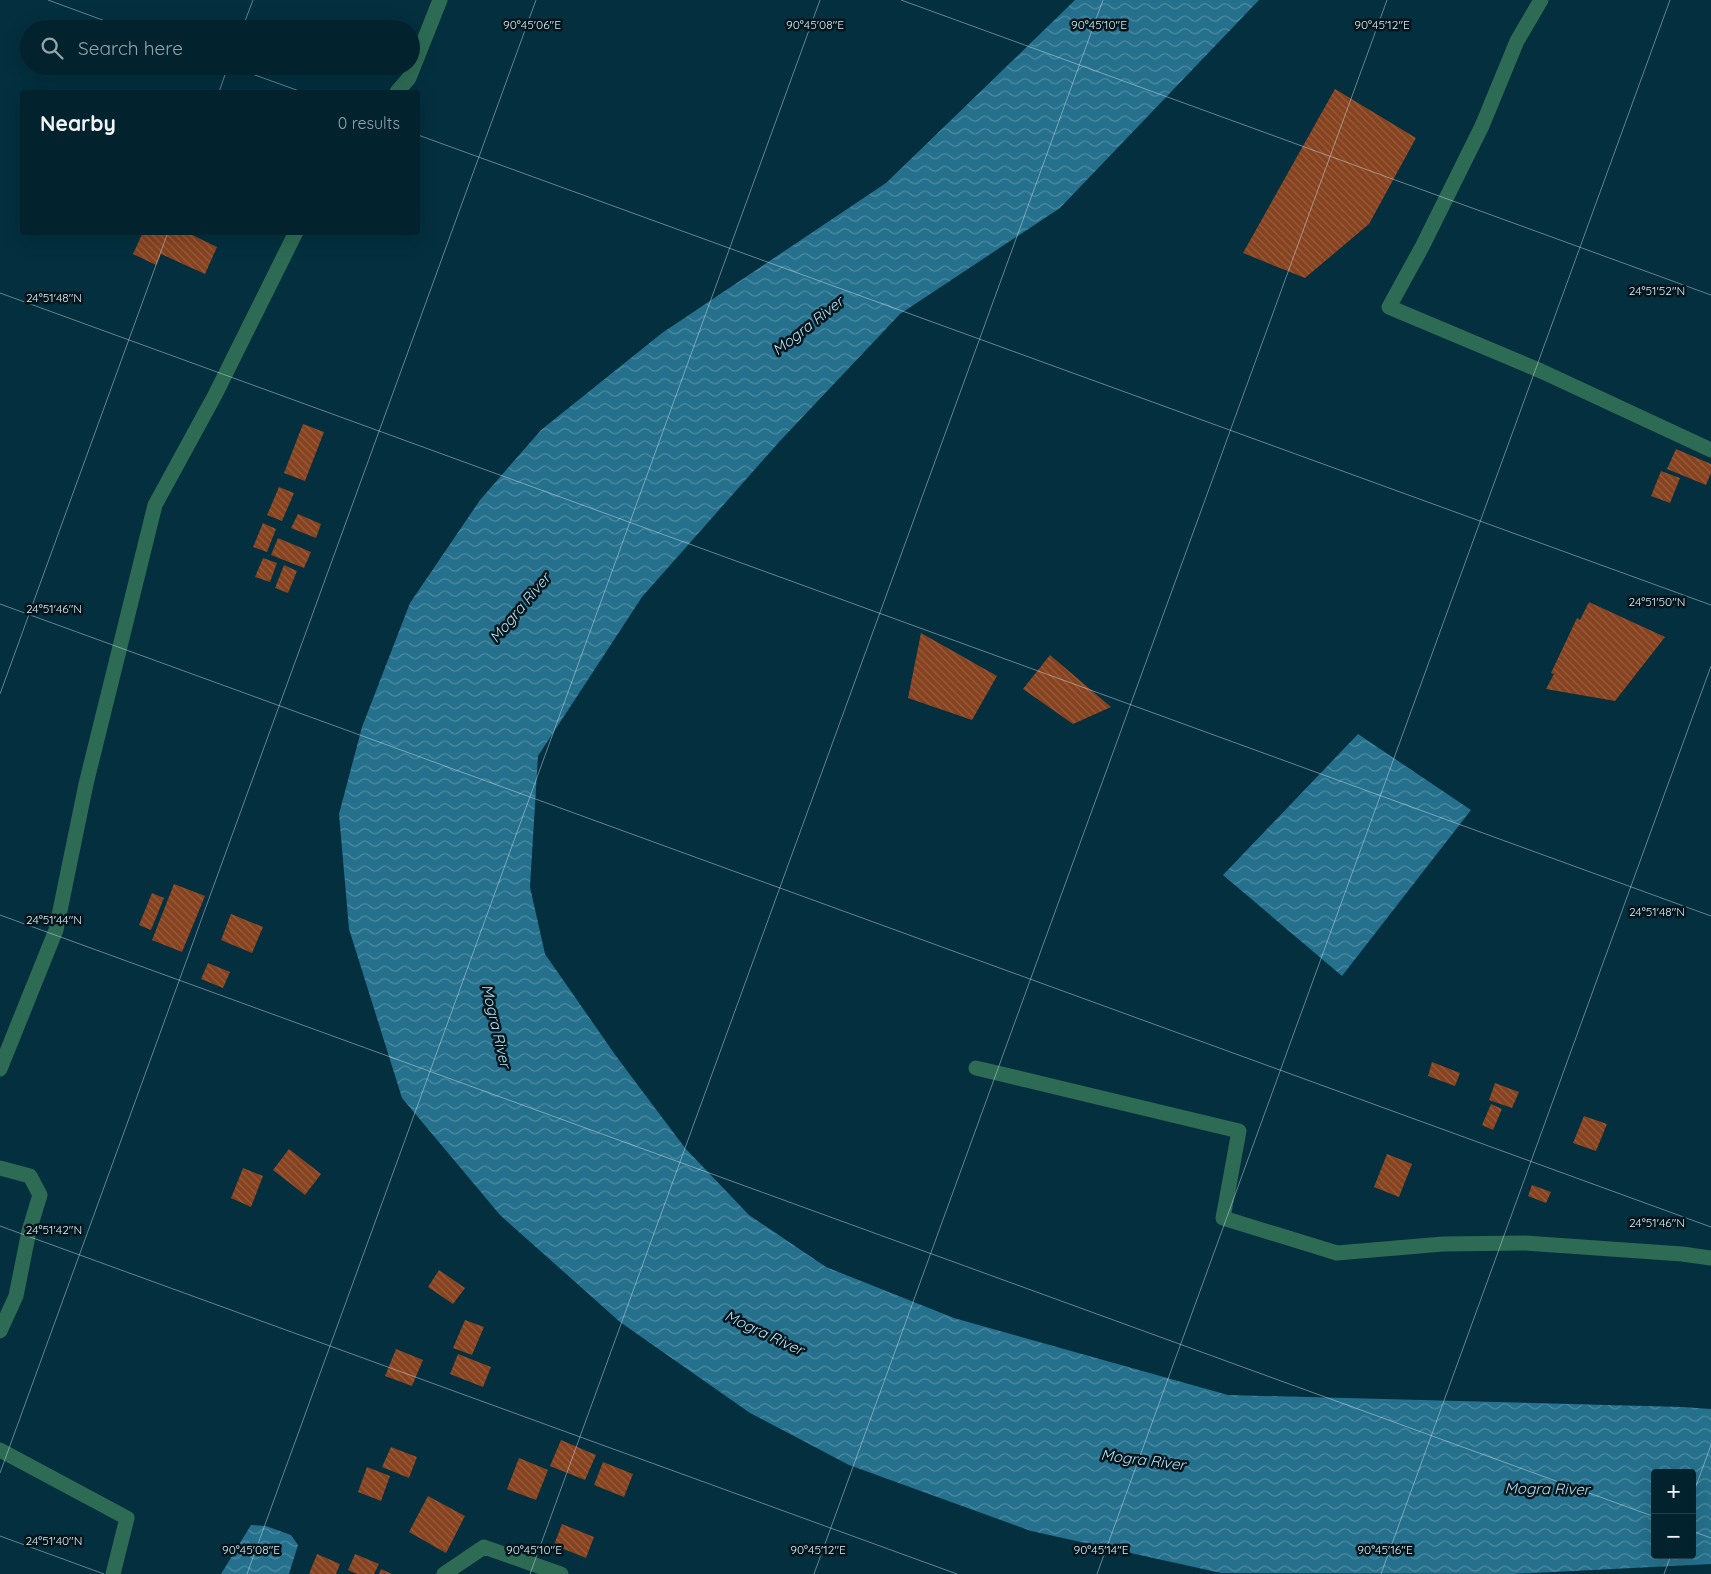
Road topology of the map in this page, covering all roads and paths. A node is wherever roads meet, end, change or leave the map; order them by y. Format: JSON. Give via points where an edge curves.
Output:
{"nodes":[{"id":1,"x":440,"y":0,"type":"edge"},
{"id":2,"x":1541,"y":0,"type":"edge"},
{"id":3,"x":420,"y":50,"type":"edge"},
{"id":4,"x":410,"y":75,"type":"edge"},
{"id":5,"x":399,"y":90,"type":"edge"},
{"id":6,"x":295,"y":235,"type":"edge"},
{"id":7,"x":1711,"y":450,"type":"edge"},
{"id":8,"x":976,"y":1068,"type":"dead end"},
{"id":9,"x":0,"y":1069,"type":"edge"},
{"id":10,"x":0,"y":1168,"type":"edge"},
{"id":11,"x":1711,"y":1258,"type":"edge"},
{"id":12,"x":0,"y":1331,"type":"edge"},
{"id":13,"x":0,"y":1450,"type":"edge"},
{"id":14,"x":113,"y":1574,"type":"edge"},
{"id":15,"x":444,"y":1574,"type":"edge"},
{"id":16,"x":561,"y":1574,"type":"edge"}],
"edges":[{"from":1,"to":3,"type":"street"},
{"from":2,"to":7,"type":"street","via":[[1517,41],[1482,126],[1389,308],[1541,371]]},
{"from":4,"to":5,"type":"street"},
{"from":6,"to":9,"type":"street","via":[[215,395],[155,505],[86,784],[56,930]]},
{"from":8,"to":11,"type":"street","via":[[1239,1131],[1223,1218],[1337,1253],[1443,1244],[1525,1243]]},
{"from":10,"to":12,"type":"street","via":[[30,1176],[40,1195],[16,1296]]},
{"from":13,"to":14,"type":"street","via":[[127,1518]]},
{"from":15,"to":16,"type":"street","via":[[484,1547]]}]}
